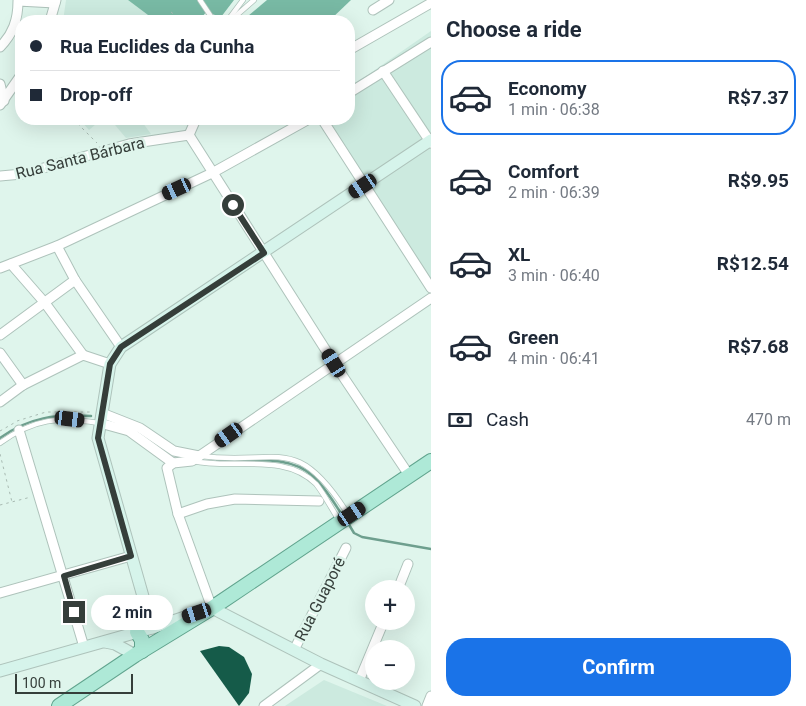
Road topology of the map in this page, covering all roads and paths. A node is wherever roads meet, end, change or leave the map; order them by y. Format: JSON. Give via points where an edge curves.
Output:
{"nodes":[{"id":1,"x":200,"y":0,"type":"edge"},
{"id":2,"x":243,"y":0,"type":"edge"},
{"id":3,"x":254,"y":0,"type":"edge"},
{"id":4,"x":389,"y":0,"type":"edge"},
{"id":5,"x":17,"y":1,"type":"edge"},
{"id":6,"x":55,"y":2,"type":"edge"},
{"id":7,"x":431,"y":3,"type":"edge"},
{"id":8,"x":372,"y":10,"type":"dead end"},
{"id":9,"x":171,"y":12,"type":"dead end"},
{"id":10,"x":16,"y":15,"type":"edge"},
{"id":11,"x":52,"y":15,"type":"edge"},
{"id":12,"x":175,"y":15,"type":"edge"},
{"id":13,"x":210,"y":15,"type":"edge"},
{"id":14,"x":232,"y":15,"type":"edge"},
{"id":15,"x":235,"y":15,"type":"edge"},
{"id":16,"x":15,"y":24,"type":"edge"},
{"id":17,"x":431,"y":42,"type":"edge"},
{"id":18,"x":0,"y":47,"type":"edge"},
{"id":19,"x":355,"y":47,"type":"edge"},
{"id":20,"x":383,"y":72,"type":"junction"},
{"id":21,"x":0,"y":84,"type":"edge"},
{"id":22,"x":15,"y":84,"type":"edge"},
{"id":23,"x":355,"y":89,"type":"edge"},
{"id":24,"x":2,"y":103,"type":"edge"},
{"id":25,"x":79,"y":125,"type":"edge"},
{"id":26,"x":193,"y":125,"type":"edge"},
{"id":27,"x":296,"y":125,"type":"edge"},
{"id":28,"x":326,"y":125,"type":"edge"},
{"id":29,"x":189,"y":135,"type":"junction"},
{"id":30,"x":431,"y":141,"type":"edge"},
{"id":31,"x":102,"y":150,"type":"junction"},
{"id":32,"x":212,"y":173,"type":"junction"},
{"id":33,"x":0,"y":176,"type":"edge"},
{"id":34,"x":363,"y":186,"type":"junction"},
{"id":35,"x":57,"y":246,"type":"junction"},
{"id":36,"x":264,"y":253,"type":"junction"},
{"id":37,"x":11,"y":264,"type":"junction"},
{"id":38,"x":0,"y":268,"type":"edge"},
{"id":39,"x":74,"y":280,"type":"junction"},
{"id":40,"x":431,"y":288,"type":"edge"},
{"id":41,"x":431,"y":298,"type":"edge"},
{"id":42,"x":46,"y":303,"type":"junction"},
{"id":43,"x":0,"y":335,"type":"edge"},
{"id":44,"x":121,"y":347,"type":"junction"},
{"id":45,"x":0,"y":353,"type":"edge"},
{"id":46,"x":84,"y":355,"type":"junction"},
{"id":47,"x":334,"y":363,"type":"junction"},
{"id":48,"x":110,"y":364,"type":"junction"},
{"id":49,"x":23,"y":385,"type":"junction"},
{"id":50,"x":0,"y":402,"type":"edge"},
{"id":51,"x":101,"y":418,"type":"junction"},
{"id":52,"x":19,"y":430,"type":"junction"},
{"id":53,"x":0,"y":443,"type":"edge"},
{"id":54,"x":0,"y":454,"type":"edge"},
{"id":55,"x":196,"y":458,"type":"junction"},
{"id":56,"x":431,"y":461,"type":"edge"},
{"id":57,"x":173,"y":463,"type":"junction"},
{"id":58,"x":409,"y":475,"type":"junction"},
{"id":59,"x":39,"y":495,"type":"junction"},
{"id":60,"x":318,"y":501,"type":"dead end"},
{"id":61,"x":12,"y":502,"type":"junction"},
{"id":62,"x":0,"y":506,"type":"edge"},
{"id":63,"x":346,"y":511,"type":"dead end"},
{"id":64,"x":178,"y":514,"type":"junction"},
{"id":65,"x":337,"y":521,"type":"junction"},
{"id":66,"x":346,"y":548,"type":"dead end"},
{"id":67,"x":131,"y":556,"type":"junction"},
{"id":68,"x":408,"y":564,"type":"dead end"},
{"id":69,"x":64,"y":576,"type":"junction"},
{"id":70,"x":402,"y":580,"type":"edge"},
{"id":71,"x":0,"y":592,"type":"edge"},
{"id":72,"x":212,"y":608,"type":"junction"},
{"id":73,"x":152,"y":628,"type":"junction"},
{"id":74,"x":380,"y":630,"type":"edge"},
{"id":75,"x":133,"y":634,"type":"junction"},
{"id":76,"x":103,"y":642,"type":"junction"},
{"id":77,"x":84,"y":647,"type":"junction"},
{"id":78,"x":294,"y":650,"type":"junction"},
{"id":79,"x":134,"y":651,"type":"junction"},
{"id":80,"x":321,"y":664,"type":"junction"},
{"id":81,"x":0,"y":672,"type":"edge"},
{"id":82,"x":359,"y":681,"type":"junction"},
{"id":83,"x":431,"y":696,"type":"edge"},
{"id":84,"x":66,"y":704,"type":"edge"},
{"id":85,"x":264,"y":706,"type":"edge"},
{"id":86,"x":415,"y":706,"type":"edge"},
{"id":87,"x":427,"y":706,"type":"edge"}],
"edges":[{"from":1,"to":13,"type":"lane"},
{"from":2,"to":14,"type":"lane"},
{"from":3,"to":15,"type":"lane"},
{"from":4,"to":8,"type":"street"},
{"from":5,"to":6,"type":"street"},
{"from":5,"to":10,"type":"street"},
{"from":6,"to":11,"type":"street"},
{"from":7,"to":19,"type":"street"},
{"from":9,"to":12,"type":"path"},
{"from":16,"to":18,"type":"street"},
{"from":17,"to":20,"type":"street"},
{"from":20,"to":23,"type":"street"},
{"from":20,"to":30,"type":"street"},
{"from":21,"to":24,"type":"street"},
{"from":22,"to":24,"type":"street"},
{"from":25,"to":31,"type":"path"},
{"from":26,"to":29,"type":"street"},
{"from":27,"to":32,"type":"street"},
{"from":28,"to":34,"type":"street"},
{"from":29,"to":31,"type":"street","name":"Rua Santa Bárbara"},
{"from":29,"to":32,"type":"street"},
{"from":30,"to":34,"type":"street"},
{"from":31,"to":33,"type":"street","name":"Rua Santa Bárbara","via":[[22,174]]},
{"from":32,"to":35,"type":"street"},
{"from":32,"to":36,"type":"street"},
{"from":34,"to":36,"type":"street"},
{"from":34,"to":40,"type":"street"},
{"from":35,"to":37,"type":"street"},
{"from":35,"to":39,"type":"street"},
{"from":36,"to":44,"type":"street"},
{"from":36,"to":47,"type":"street"},
{"from":37,"to":38,"type":"street"},
{"from":37,"to":42,"type":"street"},
{"from":39,"to":42,"type":"street"},
{"from":39,"to":44,"type":"street"},
{"from":41,"to":47,"type":"street"},
{"from":42,"to":43,"type":"street"},
{"from":42,"to":46,"type":"street"},
{"from":44,"to":48,"type":"street"},
{"from":45,"to":49,"type":"street"},
{"from":46,"to":48,"type":"street"},
{"from":46,"to":49,"type":"street"},
{"from":47,"to":55,"type":"street"},
{"from":47,"to":58,"type":"street"},
{"from":48,"to":51,"type":"street"},
{"from":49,"to":50,"type":"street"},
{"from":51,"to":52,"type":"lane","via":[[50,420]]},
{"from":51,"to":55,"type":"street","via":[[140,428],[174,451]]},
{"from":51,"to":57,"type":"street","via":[[129,431]]},
{"from":51,"to":67,"type":"street","via":[[100,442]]},
{"from":52,"to":53,"type":"lane"},
{"from":52,"to":59,"type":"street"},
{"from":54,"to":61,"type":"path"},
{"from":55,"to":57,"type":"street"},
{"from":55,"to":63,"type":"lane","via":[[285,457],[299,461],[324,480]]},
{"from":55,"to":65,"type":"lane","via":[[208,464],[277,465],[304,474],[317,486]]},
{"from":56,"to":58,"type":"main road"},
{"from":57,"to":64,"type":"street","via":[[167,468]]},
{"from":58,"to":65,"type":"main road"},
{"from":59,"to":61,"type":"path"},
{"from":59,"to":69,"type":"street"},
{"from":60,"to":64,"type":"street","via":[[235,499]]},
{"from":61,"to":62,"type":"path"},
{"from":64,"to":72,"type":"street"},
{"from":65,"to":72,"type":"main road"},
{"from":66,"to":78,"type":"street","name":"Rua Guaporé"},
{"from":67,"to":69,"type":"street"},
{"from":67,"to":73,"type":"street"},
{"from":68,"to":70,"type":"street"},
{"from":69,"to":71,"type":"street"},
{"from":69,"to":77,"type":"street"},
{"from":72,"to":73,"type":"street"},
{"from":72,"to":78,"type":"street"},
{"from":72,"to":79,"type":"main road"},
{"from":73,"to":75,"type":"street"},
{"from":74,"to":82,"type":"street"},
{"from":75,"to":76,"type":"street"},
{"from":75,"to":79,"type":"main road","via":[[142,640]]},
{"from":76,"to":77,"type":"street"},
{"from":76,"to":79,"type":"street"},
{"from":77,"to":81,"type":"street"},
{"from":78,"to":80,"type":"street"},
{"from":79,"to":84,"type":"main road"},
{"from":80,"to":82,"type":"street"},
{"from":80,"to":85,"type":"street"},
{"from":82,"to":86,"type":"street"},
{"from":83,"to":87,"type":"street"}]}
